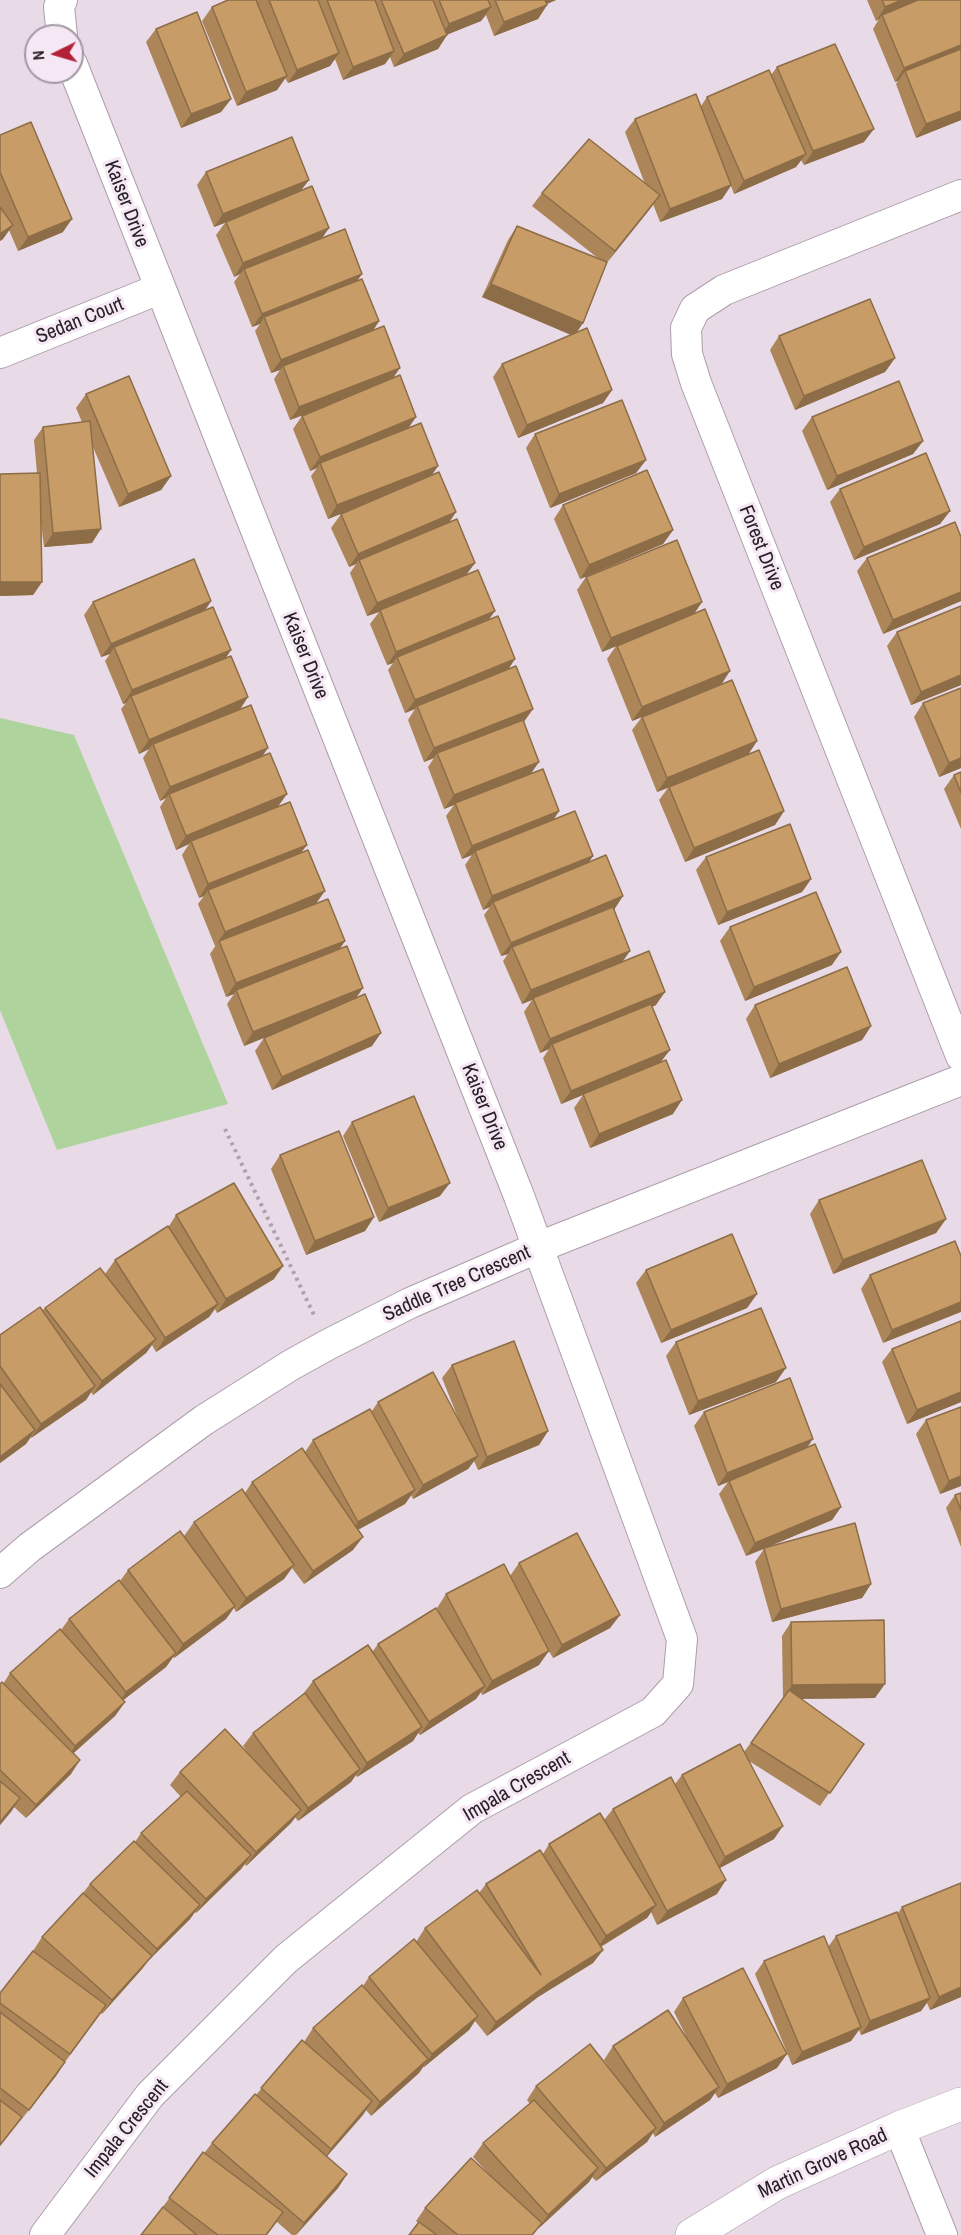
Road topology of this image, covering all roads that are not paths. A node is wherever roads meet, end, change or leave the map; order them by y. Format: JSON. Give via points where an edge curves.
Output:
{"nodes":[{"id":1,"x":62,"y":0,"type":"edge"},
{"id":2,"x":61,"y":24,"type":"edge"},
{"id":3,"x":80,"y":84,"type":"edge"},
{"id":4,"x":961,"y":195,"type":"edge"},
{"id":5,"x":159,"y":289,"type":"junction"},
{"id":6,"x":0,"y":353,"type":"edge"},
{"id":7,"x":961,"y":1056,"type":"edge"},
{"id":8,"x":961,"y":1080,"type":"edge"},
{"id":9,"x":539,"y":1247,"type":"junction"},
{"id":10,"x":0,"y":1573,"type":"edge"},
{"id":11,"x":961,"y":2104,"type":"edge"},
{"id":12,"x":899,"y":2128,"type":"junction"},
{"id":13,"x":45,"y":2235,"type":"edge"},
{"id":14,"x":692,"y":2235,"type":"edge"},
{"id":15,"x":942,"y":2235,"type":"edge"}],
"edges":[{"from":1,"to":2,"type":"street"},
{"from":3,"to":5,"type":"street","name":"Kaiser Drive"},
{"from":4,"to":7,"type":"street","name":"Forest Drive","via":[[724,290],[696,309],[686,328],[687,354],[696,383]]},
{"from":5,"to":6,"type":"street","name":"Sedan Court"},
{"from":5,"to":9,"type":"street","name":"Kaiser Drive"},
{"from":8,"to":9,"type":"street","name":"Saddle Tree Crescent"},
{"from":9,"to":10,"type":"street","name":"Saddle Tree Crescent","via":[[410,1303],[291,1365],[204,1420],[48,1533]]},
{"from":9,"to":13,"type":"street","name":"Impala Crescent","via":[[682,1639],[678,1684],[653,1712],[472,1809],[286,1959],[150,2095]]},
{"from":11,"to":12,"type":"street","name":"Martin Grove Road"},
{"from":12,"to":14,"type":"street","name":"Martin Grove Road","via":[[777,2183]]},
{"from":12,"to":15,"type":"street"}]}
